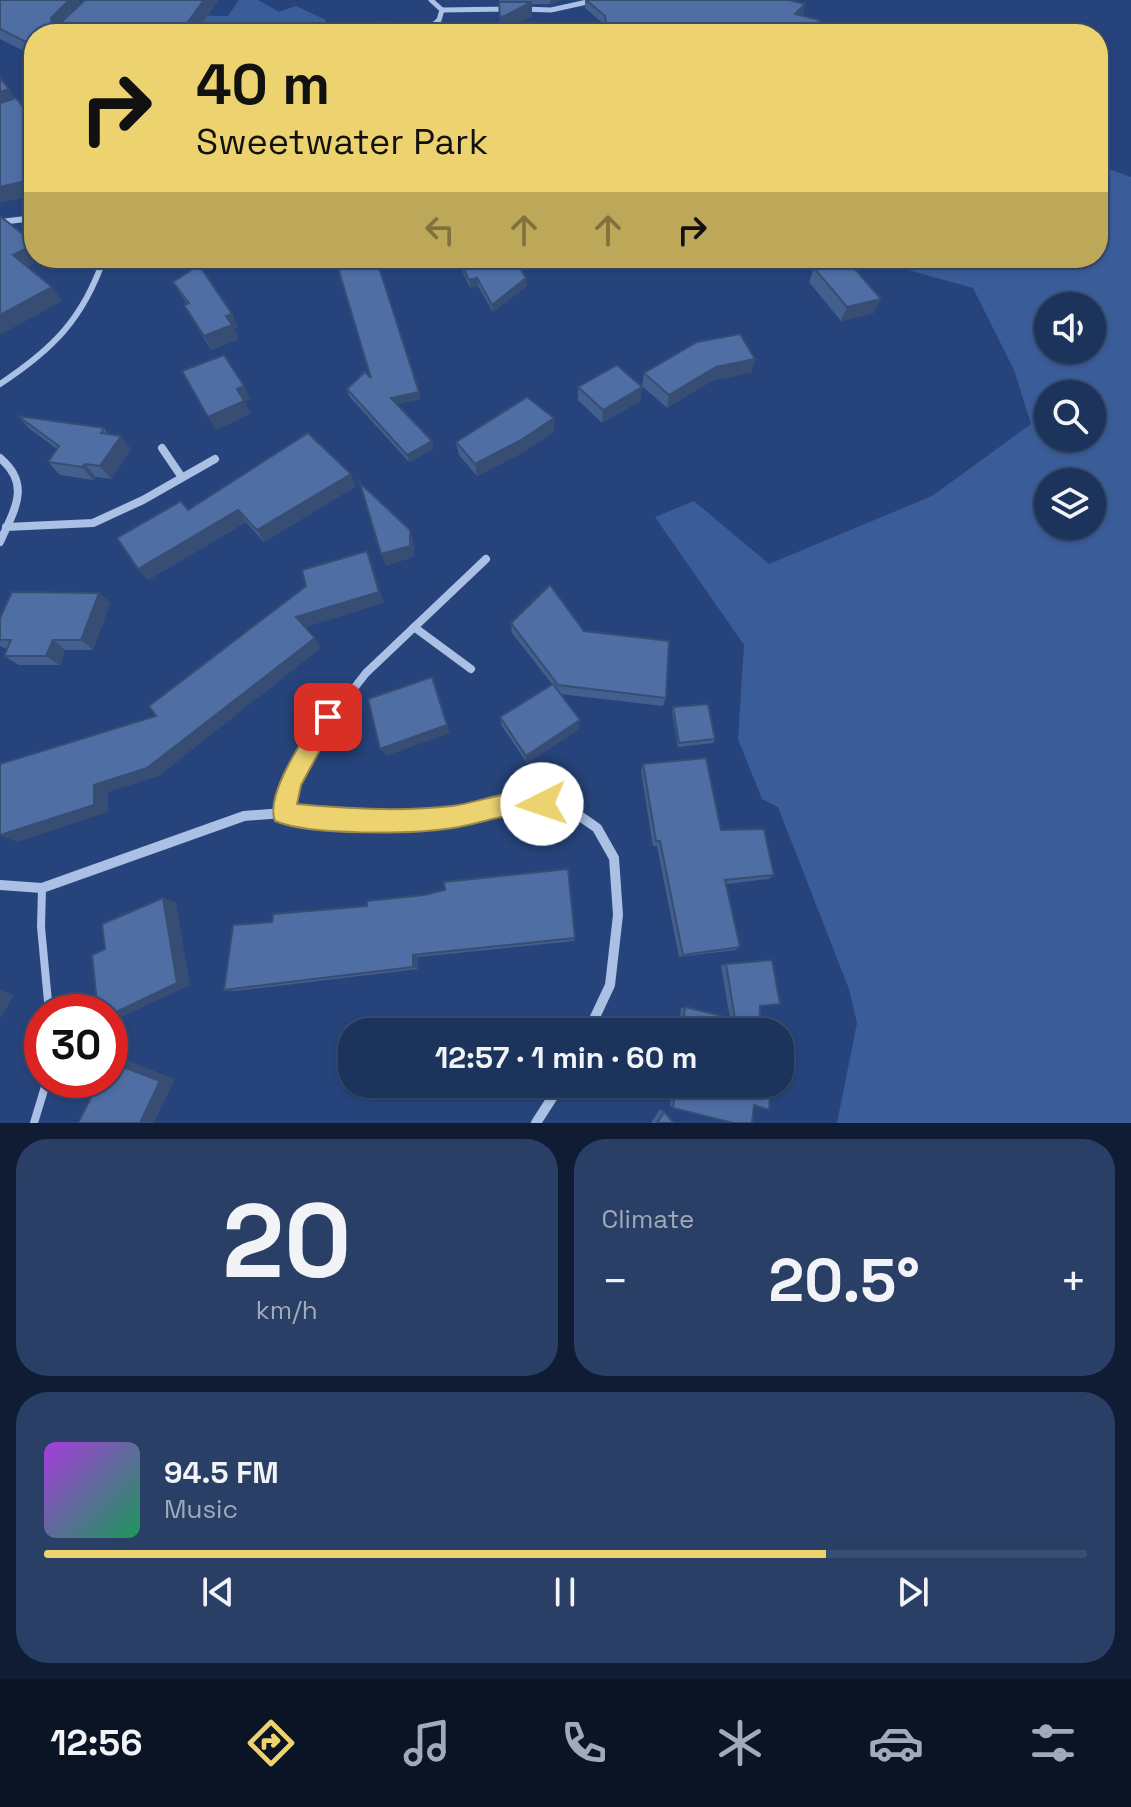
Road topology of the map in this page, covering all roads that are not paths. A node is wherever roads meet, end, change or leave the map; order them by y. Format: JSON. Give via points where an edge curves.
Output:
{"nodes":[{"id":1,"x":431,"y":0,"type":"edge"},
{"id":2,"x":492,"y":0,"type":"edge"},
{"id":3,"x":596,"y":0,"type":"edge"},
{"id":4,"x":488,"y":8,"type":"junction"},
{"id":5,"x":442,"y":10,"type":"junction"},
{"id":6,"x":434,"y":24,"type":"edge"},
{"id":7,"x":24,"y":107,"type":"edge"},
{"id":8,"x":0,"y":114,"type":"edge"},
{"id":9,"x":24,"y":219,"type":"edge"},
{"id":10,"x":0,"y":222,"type":"edge"},
{"id":11,"x":100,"y":268,"type":"edge"},
{"id":12,"x":0,"y":384,"type":"edge"},
{"id":13,"x":162,"y":448,"type":"dead end"},
{"id":14,"x":0,"y":458,"type":"edge"},
{"id":15,"x":215,"y":459,"type":"dead end"},
{"id":16,"x":181,"y":476,"type":"junction"},
{"id":17,"x":6,"y":527,"type":"junction"},
{"id":18,"x":0,"y":542,"type":"edge"},
{"id":19,"x":486,"y":559,"type":"dead end"},
{"id":20,"x":414,"y":627,"type":"junction"},
{"id":21,"x":471,"y":669,"type":"dead end"},
{"id":22,"x":283,"y":813,"type":"junction"},
{"id":23,"x":0,"y":885,"type":"edge"},
{"id":24,"x":42,"y":888,"type":"junction"},
{"id":25,"x":47,"y":994,"type":"edge"},
{"id":26,"x":595,"y":1018,"type":"edge"},
{"id":27,"x":42,"y":1098,"type":"edge"},
{"id":28,"x":552,"y":1098,"type":"edge"},
{"id":29,"x":34,"y":1123,"type":"edge"},
{"id":30,"x":536,"y":1123,"type":"edge"}],
"edges":[{"from":1,"to":5,"type":"street"},
{"from":2,"to":4,"type":"lane"},
{"from":3,"to":4,"type":"street","via":[[551,10]]},
{"from":4,"to":5,"type":"street"},
{"from":5,"to":6,"type":"street"},
{"from":7,"to":8,"type":"street"},
{"from":9,"to":10,"type":"street"},
{"from":11,"to":12,"type":"street","via":[[78,319],[33,363]]},
{"from":13,"to":16,"type":"street"},
{"from":14,"to":17,"type":"street","via":[[15,472],[17,486]]},
{"from":15,"to":16,"type":"street"},
{"from":16,"to":17,"type":"street","via":[[93,523]]},
{"from":17,"to":18,"type":"street"},
{"from":19,"to":20,"type":"street"},
{"from":20,"to":21,"type":"street"},
{"from":20,"to":22,"type":"street","via":[[328,717],[292,781]]},
{"from":22,"to":24,"type":"street","via":[[244,816]]},
{"from":22,"to":26,"type":"street","via":[[399,820],[453,817],[520,803],[564,805],[597,828],[614,858],[618,915],[610,985]]},
{"from":23,"to":24,"type":"street"},
{"from":24,"to":25,"type":"lane"},
{"from":27,"to":29,"type":"lane"},
{"from":28,"to":30,"type":"street"}]}
